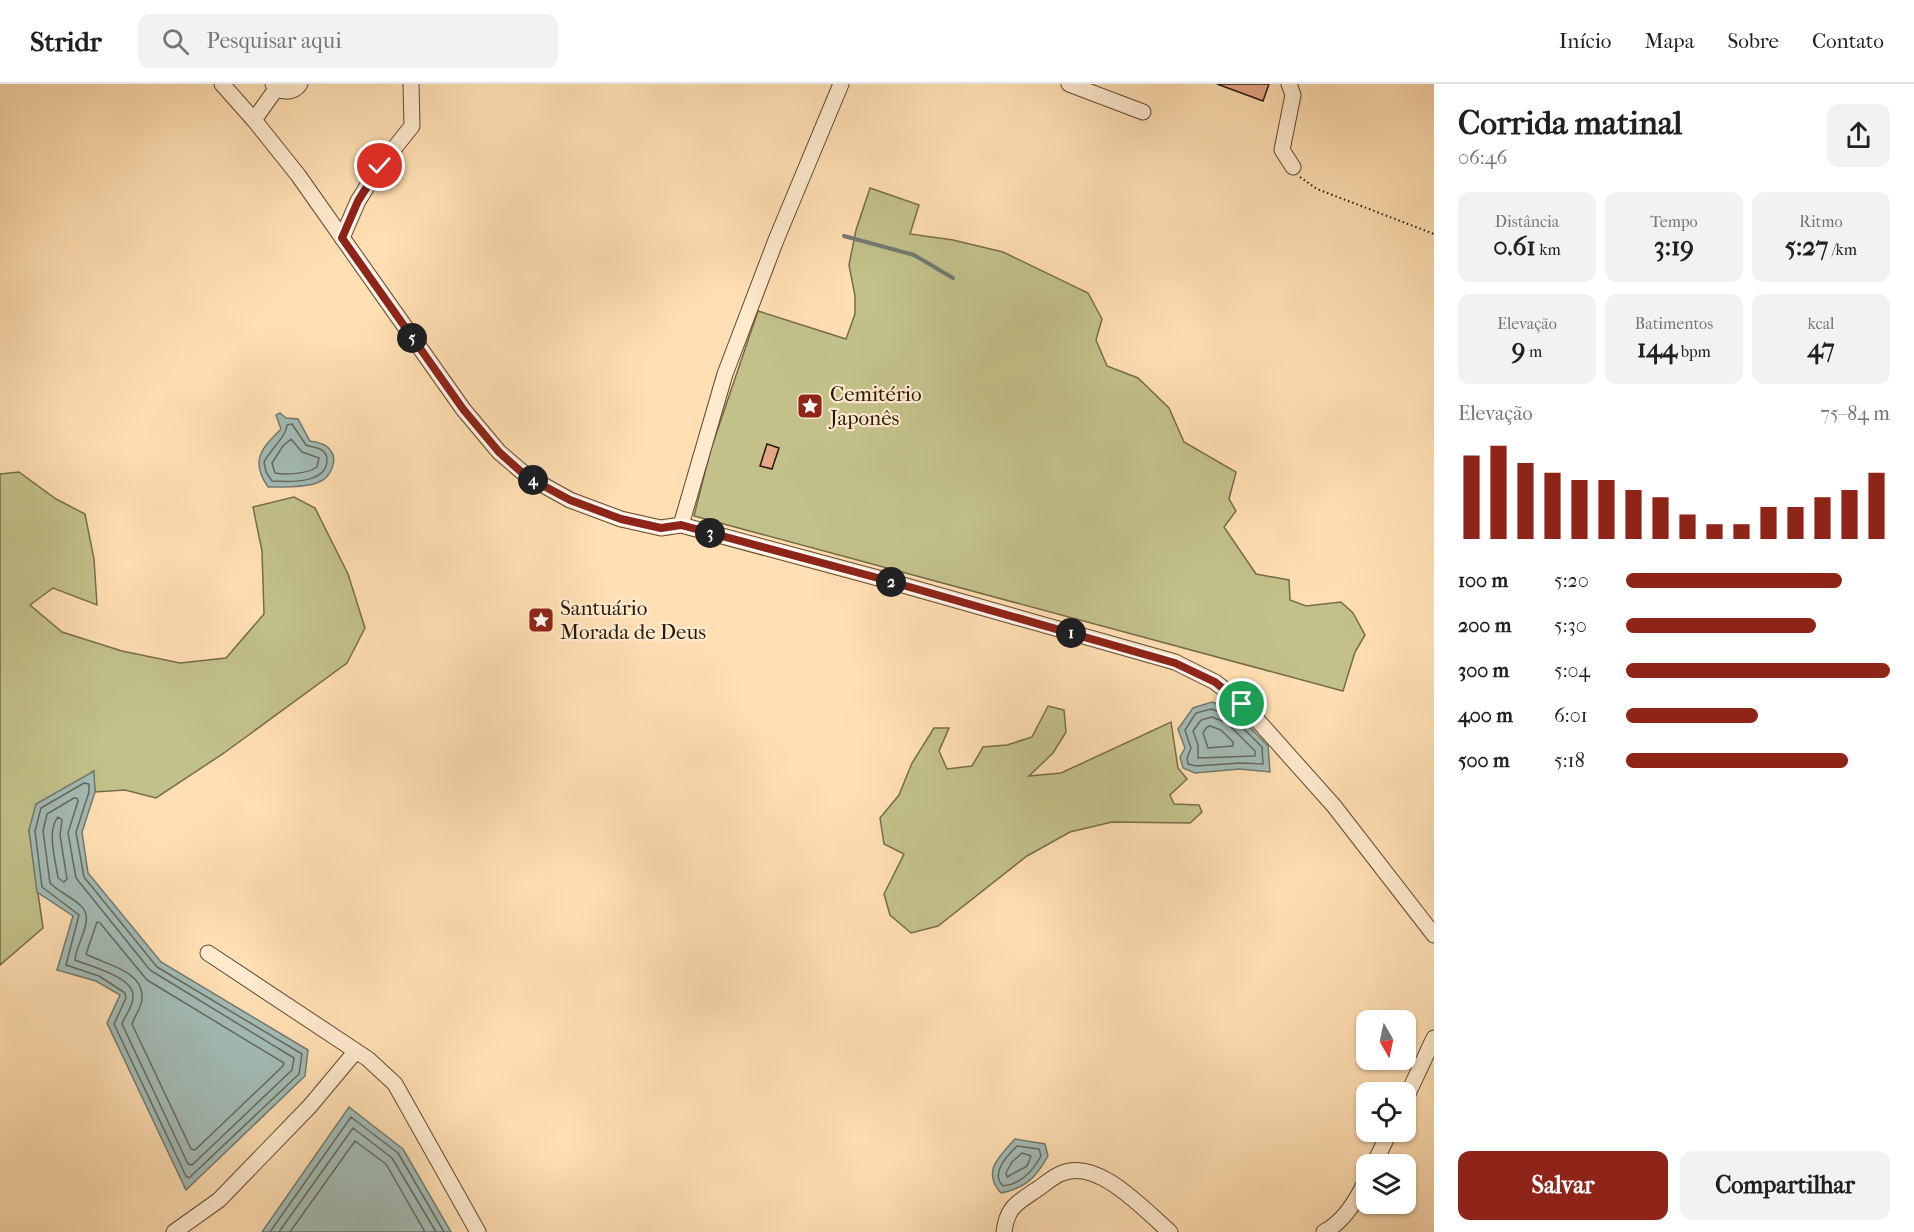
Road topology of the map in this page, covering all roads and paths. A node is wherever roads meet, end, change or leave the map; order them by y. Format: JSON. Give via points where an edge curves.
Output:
{"nodes":[{"id":1,"x":222,"y":84,"type":"edge"},
{"id":2,"x":300,"y":84,"type":"edge"},
{"id":3,"x":411,"y":84,"type":"edge"},
{"id":4,"x":841,"y":84,"type":"edge"},
{"id":5,"x":1069,"y":84,"type":"edge"},
{"id":6,"x":1289,"y":84,"type":"edge"},
{"id":7,"x":274,"y":86,"type":"edge"},
{"id":8,"x":1143,"y":112,"type":"dead end"},
{"id":9,"x":254,"y":120,"type":"junction"},
{"id":10,"x":1293,"y":167,"type":"joint"},
{"id":11,"x":1434,"y":234,"type":"edge"},
{"id":12,"x":342,"y":238,"type":"junction"},
{"id":13,"x":681,"y":525,"type":"junction"},
{"id":14,"x":1434,"y":935,"type":"edge"},
{"id":15,"x":208,"y":953,"type":"dead end"},
{"id":16,"x":1434,"y":1038,"type":"edge"},
{"id":17,"x":356,"y":1051,"type":"junction"},
{"id":18,"x":1413,"y":1082,"type":"edge"},
{"id":19,"x":1356,"y":1199,"type":"edge"},
{"id":20,"x":174,"y":1232,"type":"edge"},
{"id":21,"x":478,"y":1232,"type":"edge"},
{"id":22,"x":1004,"y":1232,"type":"edge"},
{"id":23,"x":1170,"y":1232,"type":"edge"},
{"id":24,"x":1324,"y":1232,"type":"edge"}],
"edges":[{"from":1,"to":9,"type":"street"},
{"from":2,"to":7,"type":"street","via":[[287,92]]},
{"from":3,"to":12,"type":"street","via":[[412,126],[358,201]]},
{"from":4,"to":13,"type":"street","via":[[725,374]]},
{"from":5,"to":8,"type":"street"},
{"from":6,"to":10,"type":"street","via":[[1293,95],[1282,150]]},
{"from":7,"to":9,"type":"street"},
{"from":9,"to":12,"type":"street"},
{"from":10,"to":11,"type":"path","via":[[1317,189]]},
{"from":12,"to":13,"type":"street","via":[[463,409],[499,452],[527,477],[570,500],[621,519],[661,528]]},
{"from":13,"to":14,"type":"street","via":[[1175,663],[1215,682],[1242,704],[1334,806]]},
{"from":15,"to":17,"type":"street"},
{"from":16,"to":18,"type":"street"},
{"from":17,"to":20,"type":"street","via":[[310,1106],[219,1200]]},
{"from":17,"to":21,"type":"street","via":[[395,1084]]},
{"from":19,"to":24,"type":"street","via":[[1344,1216]]},
{"from":22,"to":23,"type":"street","via":[[1005,1218],[1015,1205],[1061,1174],[1080,1171],[1101,1175]]}]}
